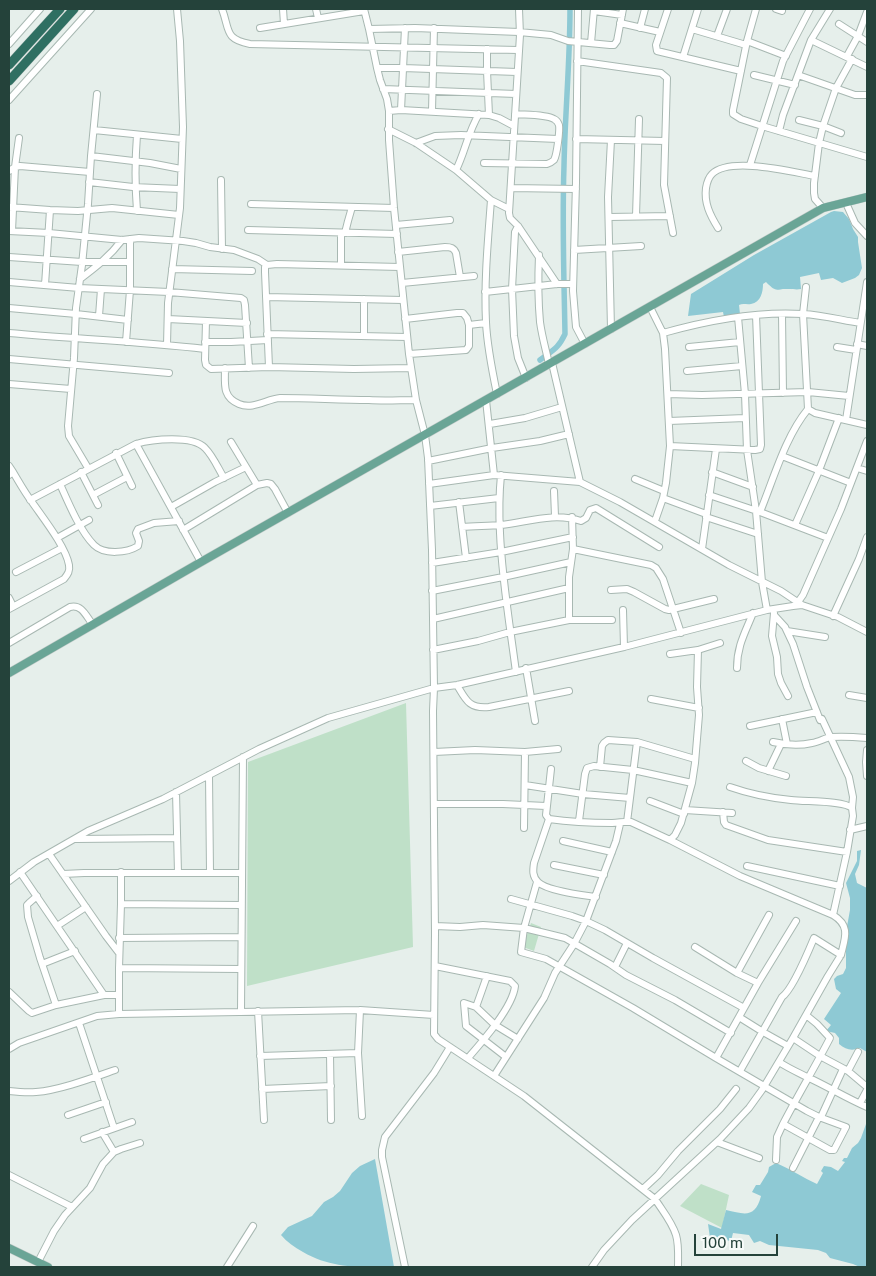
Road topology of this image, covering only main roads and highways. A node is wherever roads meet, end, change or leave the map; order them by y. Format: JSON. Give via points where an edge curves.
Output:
{"nodes":[{"id":1,"x":60,"y":9,"type":"edge"},
{"id":2,"x":74,"y":9,"type":"edge"},
{"id":3,"x":9,"y":65,"type":"edge"},
{"id":4,"x":9,"y":82,"type":"edge"},
{"id":5,"x":867,"y":198,"type":"edge"},
{"id":6,"x":9,"y":673,"type":"edge"},
{"id":7,"x":9,"y":1248,"type":"edge"},
{"id":8,"x":48,"y":1267,"type":"edge"}],
"edges":[{"from":1,"to":3,"type":"highway"},
{"from":2,"to":4,"type":"highway"},
{"from":5,"to":6,"type":"main road","via":[[823,208],[585,344],[549,361],[526,378]]},
{"from":7,"to":8,"type":"main road"}]}
